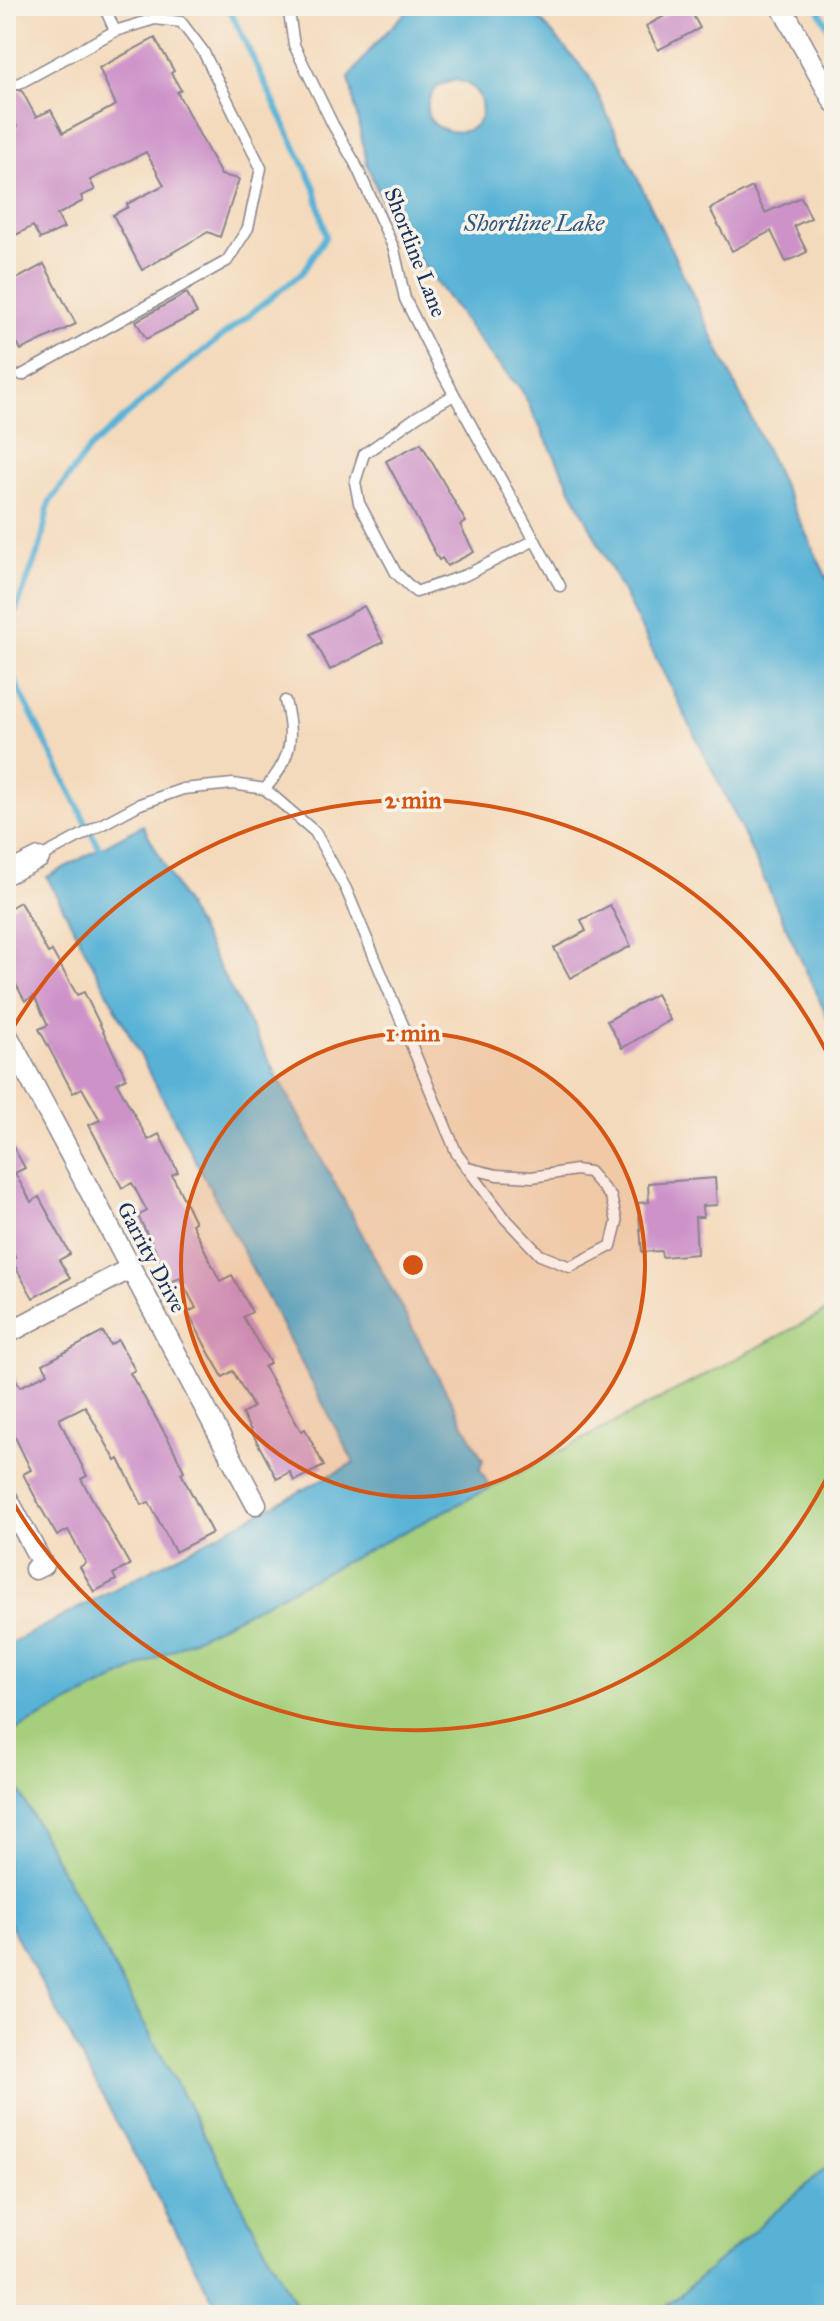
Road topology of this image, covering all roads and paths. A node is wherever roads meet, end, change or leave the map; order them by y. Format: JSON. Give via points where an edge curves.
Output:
{"nodes":[{"id":1,"x":104,"y":6,"type":"edge"},
{"id":2,"x":288,"y":6,"type":"edge"},
{"id":3,"x":781,"y":6,"type":"edge"},
{"id":4,"x":115,"y":31,"type":"junction"},
{"id":5,"x":18,"y":84,"type":"dead end"},
{"id":6,"x":834,"y":102,"type":"edge"},
{"id":7,"x":22,"y":375,"type":"dead end"},
{"id":8,"x":454,"y":395,"type":"junction"},
{"id":9,"x":535,"y":540,"type":"junction"},
{"id":10,"x":560,"y":586,"type":"dead end"},
{"id":11,"x":285,"y":701,"type":"dead end"},
{"id":12,"x":265,"y":789,"type":"junction"},
{"id":13,"x":39,"y":858,"type":"joint"},
{"id":14,"x":6,"y":874,"type":"edge"},
{"id":15,"x":6,"y":1033,"type":"edge"},
{"id":16,"x":468,"y":1168,"type":"junction"},
{"id":17,"x":131,"y":1268,"type":"junction"},
{"id":18,"x":6,"y":1334,"type":"edge"},
{"id":19,"x":6,"y":1496,"type":"edge"},
{"id":20,"x":256,"y":1504,"type":"dead end"},
{"id":21,"x":35,"y":1569,"type":"dead end"}],
"edges":[{"from":1,"to":4,"type":"lane"},
{"from":2,"to":8,"type":"lane","name":"Shortline Lane","via":[[294,45],[394,249],[405,299]]},
{"from":3,"to":6,"type":"street"},
{"from":4,"to":5,"type":"lane"},
{"from":4,"to":7,"type":"lane","via":[[155,19],[181,22],[203,51],[261,168],[248,228],[227,261]]},
{"from":8,"to":9,"type":"lane","name":"Shortline Lane"},
{"from":8,"to":9,"type":"lane","via":[[364,454],[355,482],[359,503],[396,573],[416,592],[466,575]]},
{"from":9,"to":10,"type":"lane","name":"Shortline Lane"},
{"from":11,"to":12,"type":"lane","via":[[290,747]]},
{"from":12,"to":13,"type":"lane","via":[[233,784],[183,789],[140,804]]},
{"from":12,"to":16,"type":"lane","via":[[315,832],[346,889],[457,1154]]},
{"from":13,"to":14,"type":"street"},
{"from":15,"to":17,"type":"street","name":"Garrity Drive"},
{"from":16,"to":16,"type":"lane","via":[[532,1177],[589,1172],[611,1197],[617,1222],[611,1246],[570,1267],[540,1255]]},
{"from":17,"to":18,"type":"street"},
{"from":17,"to":20,"type":"street","name":"Garrity Drive"},
{"from":19,"to":21,"type":"street","via":[[43,1565]]}]}
